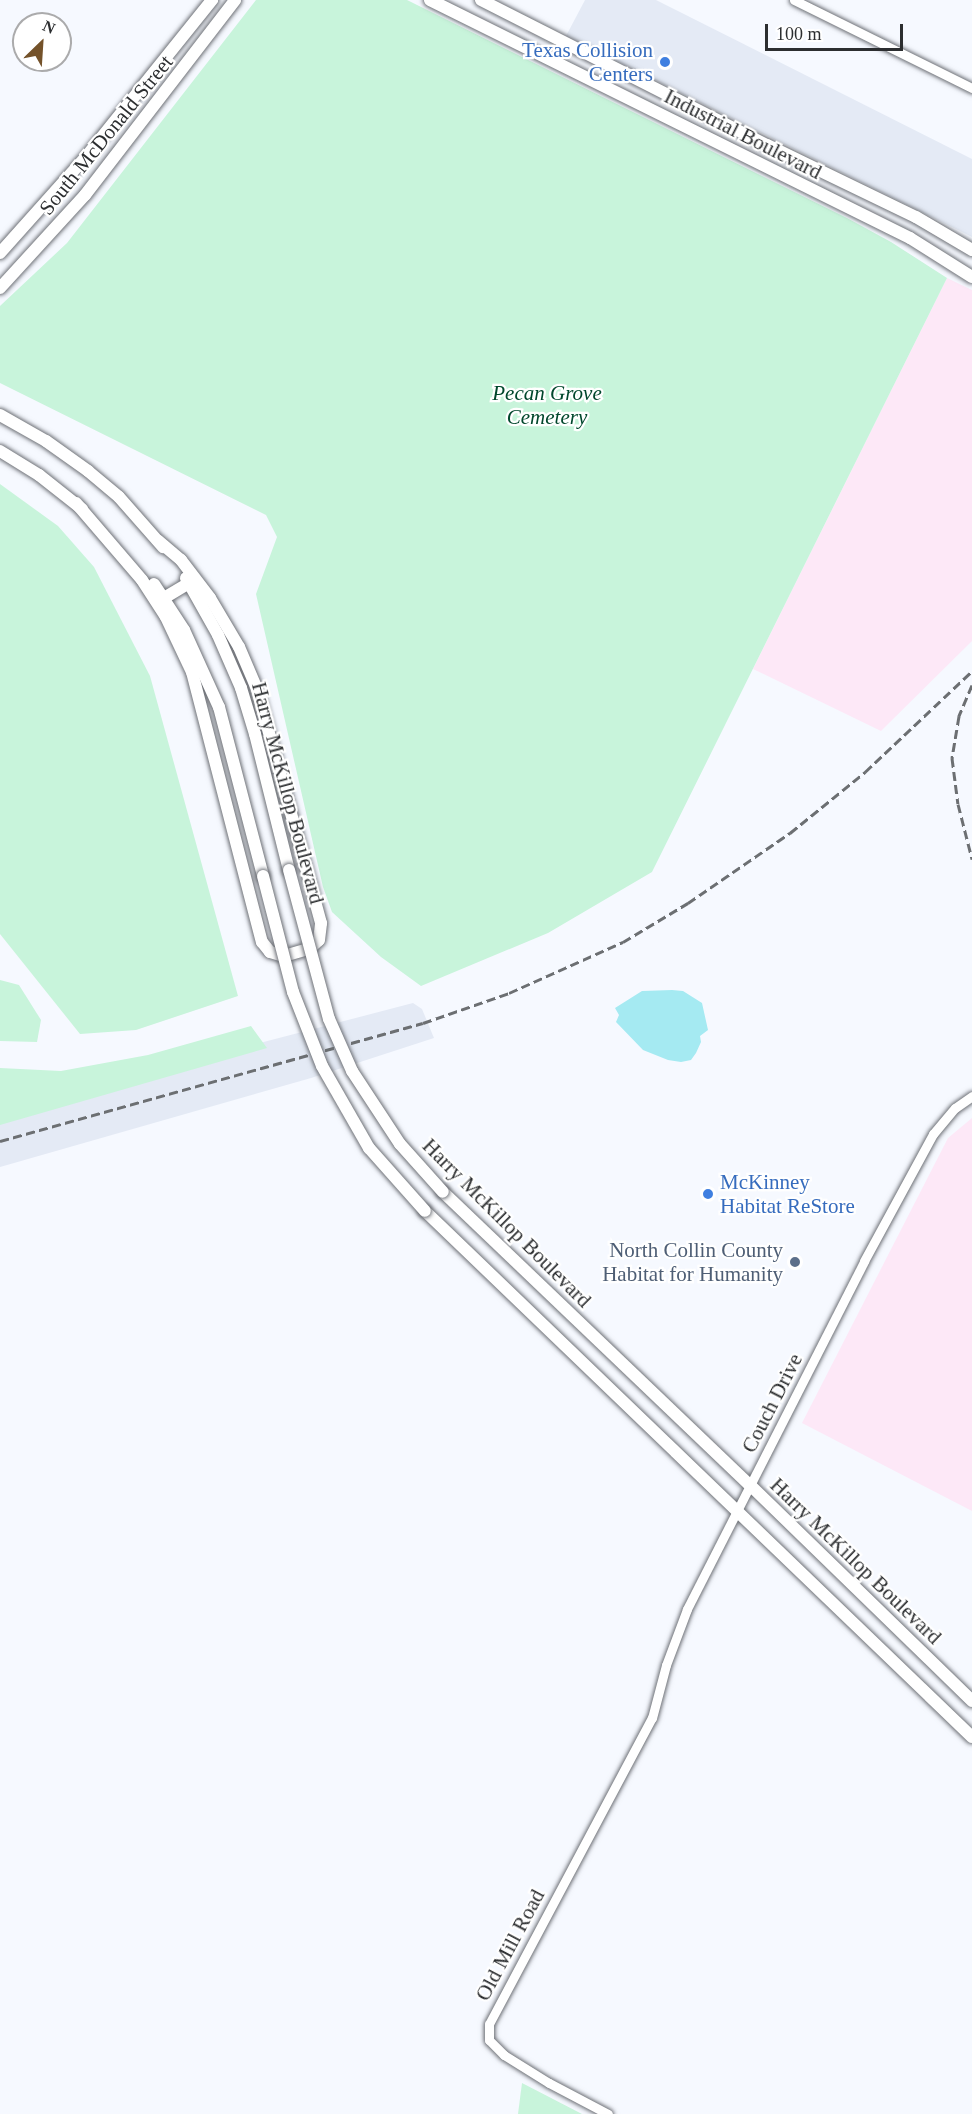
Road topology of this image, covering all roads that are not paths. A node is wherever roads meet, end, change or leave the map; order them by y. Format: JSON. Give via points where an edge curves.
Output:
{"nodes":[{"id":1,"x":212,"y":0,"type":"edge"},
{"id":2,"x":236,"y":0,"type":"edge"},
{"id":3,"x":429,"y":0,"type":"edge"},
{"id":4,"x":481,"y":0,"type":"edge"},
{"id":5,"x":794,"y":0,"type":"edge"},
{"id":6,"x":179,"y":41,"type":"junction"},
{"id":7,"x":579,"y":49,"type":"junction"},
{"id":8,"x":195,"y":53,"type":"junction"},
{"id":9,"x":570,"y":69,"type":"junction"},
{"id":10,"x":639,"y":79,"type":"junction"},
{"id":11,"x":972,"y":88,"type":"edge"},
{"id":12,"x":630,"y":99,"type":"junction"},
{"id":13,"x":741,"y":132,"type":"junction"},
{"id":14,"x":767,"y":145,"type":"junction"},
{"id":15,"x":732,"y":151,"type":"junction"},
{"id":16,"x":758,"y":164,"type":"junction"},
{"id":17,"x":972,"y":250,"type":"edge"},
{"id":18,"x":0,"y":253,"type":"edge"},
{"id":19,"x":972,"y":277,"type":"edge"},
{"id":20,"x":0,"y":288,"type":"edge"},
{"id":21,"x":0,"y":415,"type":"edge"},
{"id":22,"x":0,"y":451,"type":"edge"},
{"id":23,"x":76,"y":503,"type":"junction"},
{"id":24,"x":158,"y":540,"type":"junction"},
{"id":25,"x":189,"y":583,"type":"junction"},
{"id":26,"x":164,"y":598,"type":"junction"},
{"id":27,"x":972,"y":1096,"type":"edge"},
{"id":28,"x":750,"y":1485,"type":"junction"},
{"id":29,"x":737,"y":1511,"type":"junction"},
{"id":30,"x":972,"y":1701,"type":"edge"},
{"id":31,"x":972,"y":1737,"type":"edge"},
{"id":32,"x":638,"y":1745,"type":"joint"},
{"id":33,"x":608,"y":2114,"type":"edge"}],
"edges":[{"from":1,"to":6,"type":"main road","name":"South McDonald Street"},
{"from":2,"to":8,"type":"main road","name":"South McDonald Street"},
{"from":3,"to":9,"type":"main road","name":"Industrial Boulevard"},
{"from":4,"to":7,"type":"main road","name":"Industrial Boulevard"},
{"from":5,"to":11,"type":"street"},
{"from":6,"to":8,"type":"main road"},
{"from":6,"to":18,"type":"main road","name":"South McDonald Street","via":[[71,175]]},
{"from":7,"to":9,"type":"main road"},
{"from":7,"to":10,"type":"main road","name":"Industrial Boulevard"},
{"from":8,"to":20,"type":"main road","name":"South McDonald Street","via":[[85,195]]},
{"from":9,"to":12,"type":"main road","name":"Industrial Boulevard"},
{"from":10,"to":12,"type":"main road"},
{"from":10,"to":13,"type":"main road","name":"Industrial Boulevard"},
{"from":12,"to":15,"type":"main road","name":"Industrial Boulevard"},
{"from":13,"to":14,"type":"main road","name":"Industrial Boulevard"},
{"from":13,"to":15,"type":"main road"},
{"from":14,"to":16,"type":"main road"},
{"from":14,"to":17,"type":"main road","name":"Industrial Boulevard","via":[[916,217]]},
{"from":15,"to":16,"type":"main road","name":"Industrial Boulevard"},
{"from":16,"to":19,"type":"main road","name":"Industrial Boulevard","via":[[926,247]]},
{"from":21,"to":24,"type":"main road","name":"Harry McKillop Boulevard","via":[[88,471]]},
{"from":22,"to":23,"type":"main road"},
{"from":23,"to":24,"type":"main road","via":[[142,580],[166,617],[192,672],[262,942],[270,952],[284,956],[309,949],[319,940],[321,923],[260,696],[239,647],[210,598],[181,560]]},
{"from":23,"to":26,"type":"main road","via":[[133,558]]},
{"from":24,"to":25,"type":"main road","name":"Harry McKillop Boulevard"},
{"from":25,"to":26,"type":"main road"},
{"from":25,"to":28,"type":"main road","name":"Harry McKillop Boulevard","bridge":true,"via":[[218,635],[248,709],[323,997],[349,1063],[386,1125],[443,1192]]},
{"from":26,"to":29,"type":"main road","bridge":true,"via":[[184,630],[219,707],[293,992],[326,1074],[374,1154],[425,1211]]},
{"from":27,"to":28,"type":"street","name":"Couch Drive","via":[[945,1118],[923,1150]]},
{"from":28,"to":29,"type":"street","name":"Couch Drive"},
{"from":28,"to":30,"type":"main road","name":"Harry McKillop Boulevard"},
{"from":29,"to":31,"type":"main road"},
{"from":29,"to":32,"type":"street","name":"Couch Drive","via":[[681,1624],[652,1718]]},
{"from":32,"to":33,"type":"street","name":"Old Mill Road","via":[[493,2015],[488,2031],[489,2040],[504,2055]]}]}
